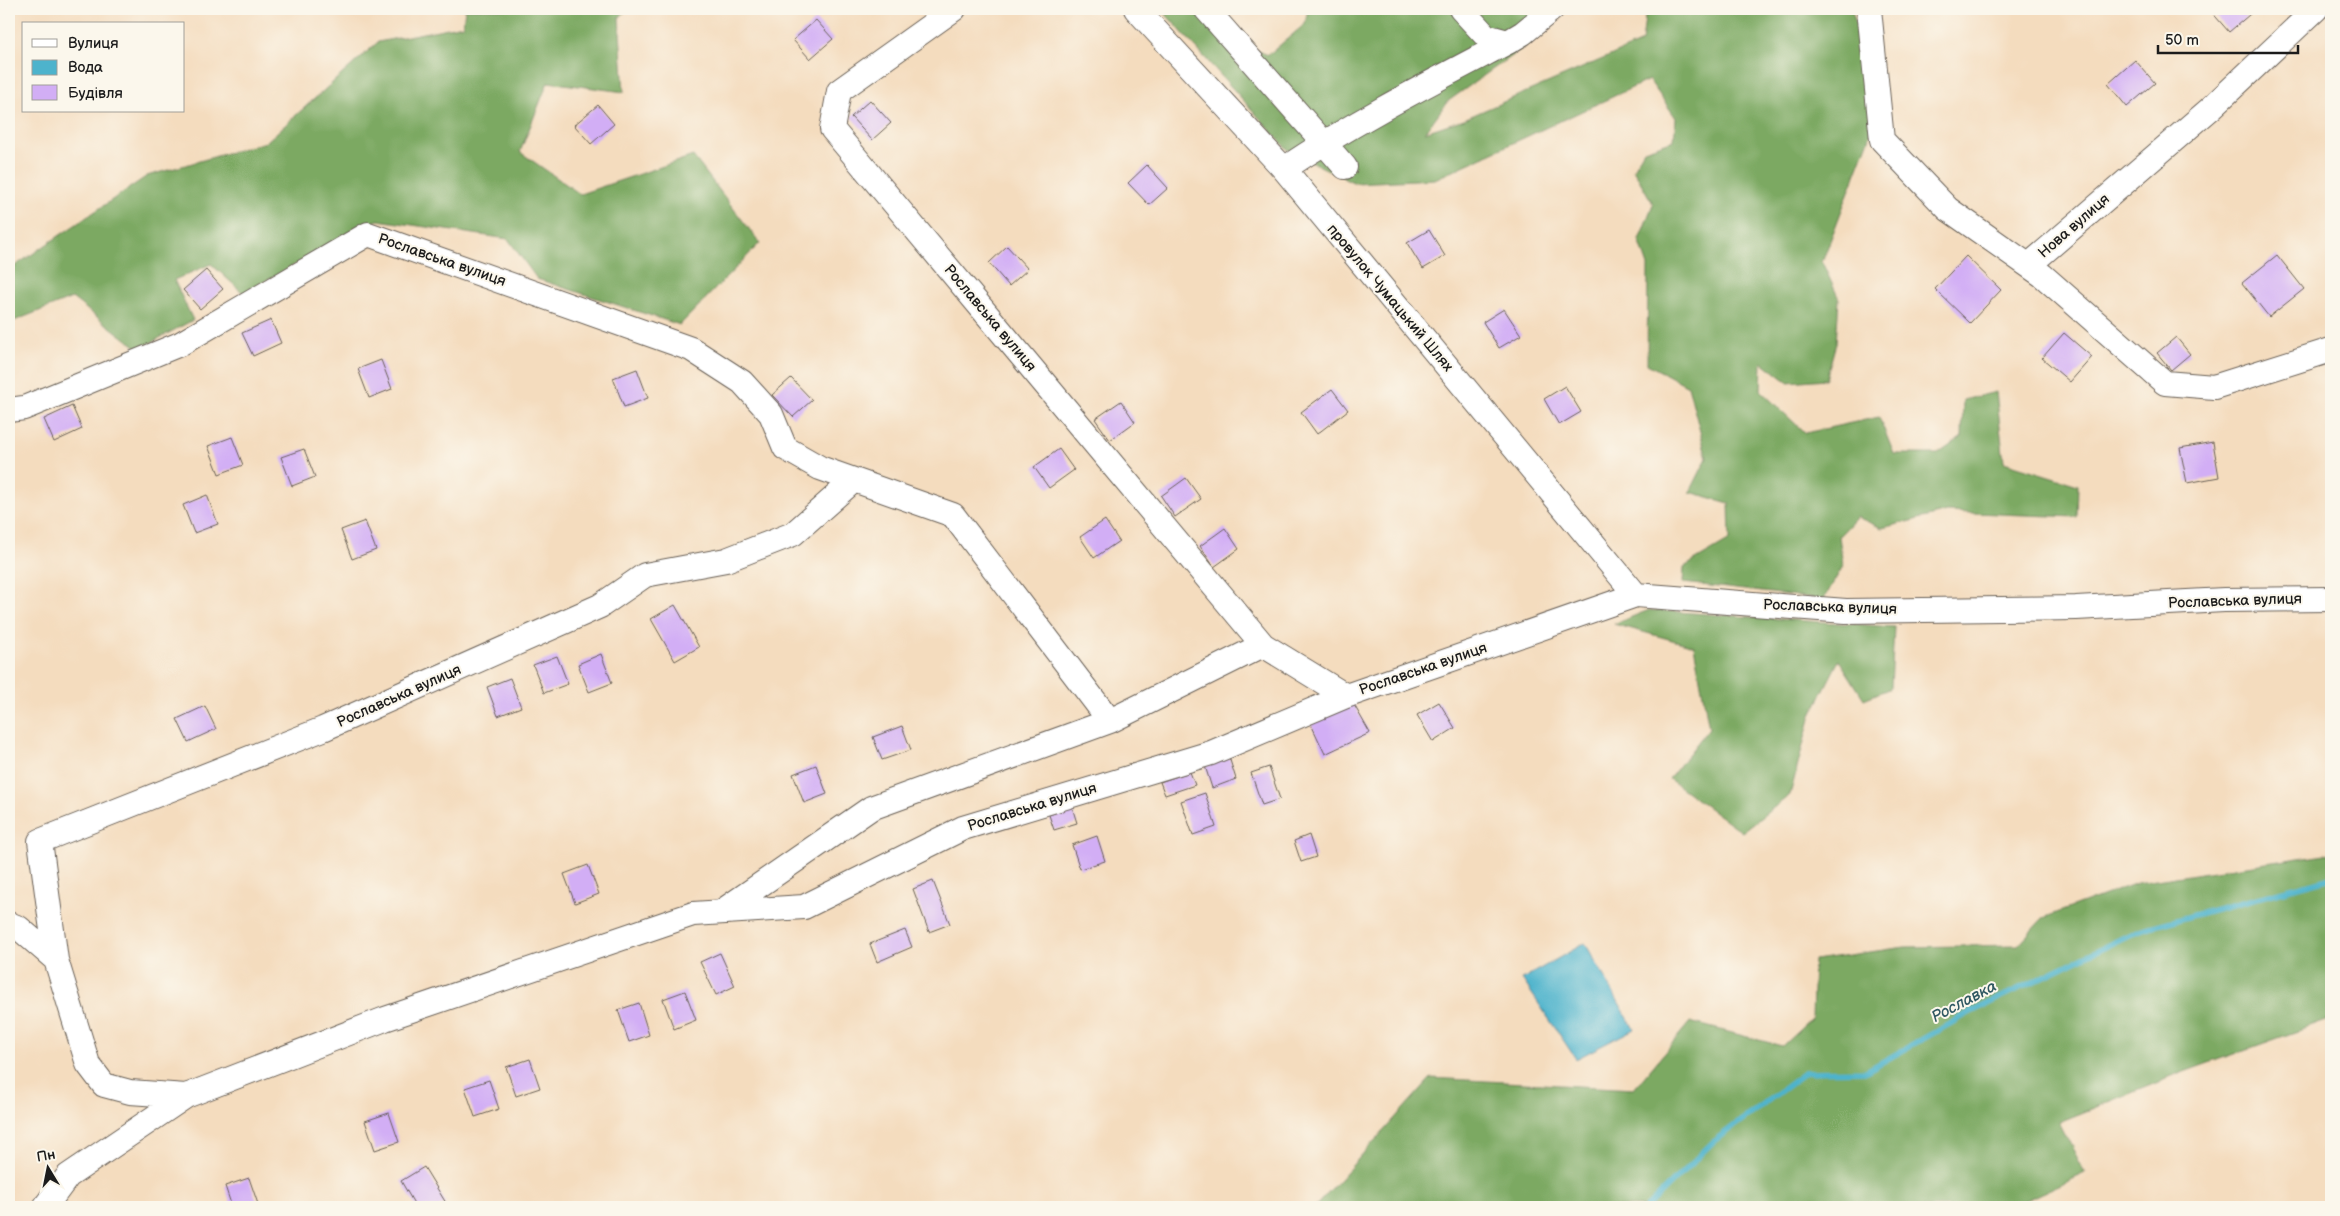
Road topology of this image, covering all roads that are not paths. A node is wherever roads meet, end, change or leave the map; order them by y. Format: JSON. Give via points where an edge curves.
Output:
{"nodes":[{"id":1,"x":954,"y":9,"type":"edge"},
{"id":2,"x":1136,"y":9,"type":"edge"},
{"id":3,"x":1206,"y":9,"type":"edge"},
{"id":4,"x":1462,"y":9,"type":"edge"},
{"id":5,"x":1552,"y":9,"type":"edge"},
{"id":6,"x":1869,"y":9,"type":"edge"},
{"id":7,"x":2316,"y":9,"type":"edge"},
{"id":8,"x":1508,"y":42,"type":"junction"},
{"id":9,"x":1323,"y":142,"type":"junction"},
{"id":10,"x":1345,"y":167,"type":"dead end"},
{"id":11,"x":1284,"y":169,"type":"junction"},
{"id":12,"x":2029,"y":265,"type":"junction"},
{"id":13,"x":2331,"y":350,"type":"edge"},
{"id":14,"x":9,"y":410,"type":"edge"},
{"id":15,"x":852,"y":481,"type":"junction"},
{"id":16,"x":1636,"y":596,"type":"junction"},
{"id":17,"x":2331,"y":599,"type":"edge"},
{"id":18,"x":1263,"y":645,"type":"junction"},
{"id":19,"x":1346,"y":696,"type":"junction"},
{"id":20,"x":1110,"y":721,"type":"junction"},
{"id":21,"x":721,"y":912,"type":"junction"},
{"id":22,"x":9,"y":924,"type":"edge"},
{"id":23,"x":56,"y":960,"type":"junction"},
{"id":24,"x":186,"y":1096,"type":"junction"},
{"id":25,"x":45,"y":1207,"type":"edge"}],
"edges":[{"from":1,"to":18,"type":"street","name":"Рославська вулиця","via":[[839,91],[832,129]]},
{"from":2,"to":11,"type":"street","name":"провулок Чумацький Шлях"},
{"from":3,"to":9,"type":"street"},
{"from":4,"to":8,"type":"street","via":[[1486,36]]},
{"from":5,"to":8,"type":"street"},
{"from":6,"to":12,"type":"street","name":"Нова вулиця","via":[[1882,140],[1948,208]]},
{"from":7,"to":12,"type":"street","name":"Нова вулиця","via":[[2210,109]]},
{"from":8,"to":9,"type":"street"},
{"from":9,"to":10,"type":"street"},
{"from":9,"to":11,"type":"street"},
{"from":11,"to":16,"type":"street","name":"провулок Чумацький Шлях"},
{"from":12,"to":13,"type":"street","via":[[2165,383],[2214,387]]},
{"from":14,"to":15,"type":"street","name":"Рославська вулиця","via":[[24,408],[180,344],[368,234],[692,348],[742,382],[771,414],[786,448],[820,468]]},
{"from":15,"to":20,"type":"street","name":"Рославська вулиця","via":[[953,515]]},
{"from":15,"to":23,"type":"street","name":"Рославська вулиця","via":[[793,534],[726,560],[645,575],[600,606],[332,726],[40,841]]},
{"from":16,"to":17,"type":"street","name":"Рославська вулиця","via":[[1846,611],[2076,608],[2224,600]]},
{"from":16,"to":19,"type":"street","name":"Рославська вулиця"},
{"from":18,"to":19,"type":"street","name":"Рославська вулиця"},
{"from":18,"to":20,"type":"street"},
{"from":19,"to":21,"type":"street","name":"Рославська вулиця","via":[[1210,753],[963,828],[804,907]]},
{"from":20,"to":21,"type":"street","via":[[871,808]]},
{"from":21,"to":24,"type":"street","name":"Рославська вулиця","via":[[693,914],[385,1019]]},
{"from":22,"to":23,"type":"street","via":[[19,928]]},
{"from":23,"to":24,"type":"street","name":"Рославська вулиця","via":[[88,1064],[104,1086],[130,1092]]},
{"from":24,"to":25,"type":"street","name":"Рославська вулиця","via":[[68,1176]]}]}
